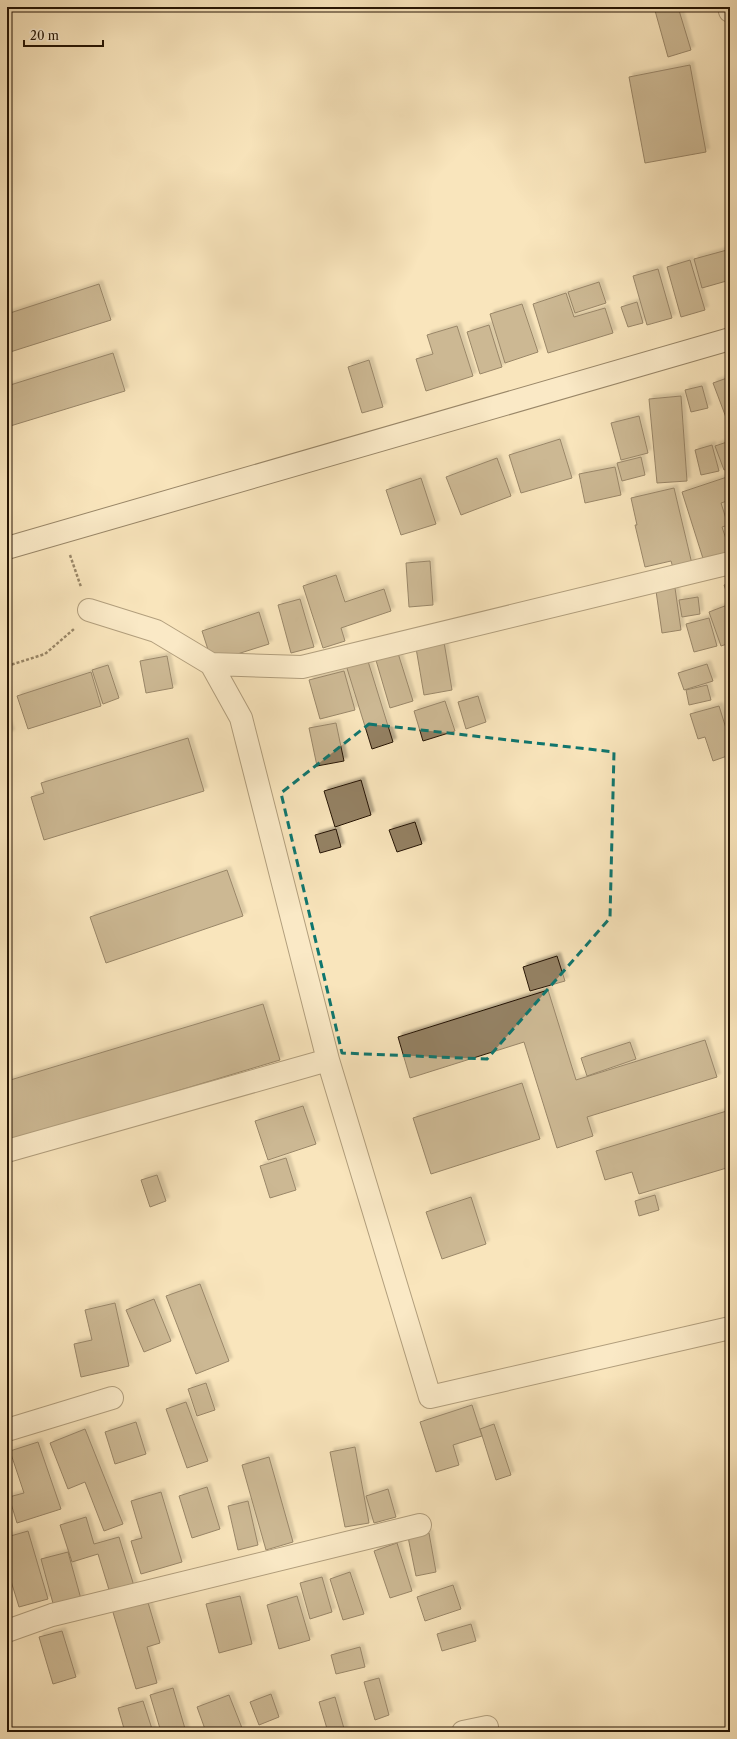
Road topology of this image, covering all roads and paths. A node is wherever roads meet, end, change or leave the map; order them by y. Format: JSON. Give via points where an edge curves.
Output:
{"nodes":[{"id":1,"x":729,"y":7,"type":"edge"},
{"id":2,"x":730,"y":11,"type":"edge"},
{"id":3,"x":730,"y":339,"type":"edge"},
{"id":4,"x":7,"y":548,"type":"edge"},
{"id":5,"x":730,"y":563,"type":"edge"},
{"id":6,"x":89,"y":610,"type":"dead end"},
{"id":7,"x":211,"y":664,"type":"junction"},
{"id":8,"x":328,"y":1060,"type":"junction"},
{"id":9,"x":7,"y":1151,"type":"edge"},
{"id":10,"x":730,"y":1328,"type":"edge"},
{"id":11,"x":112,"y":1398,"type":"dead end"},
{"id":12,"x":7,"y":1430,"type":"edge"},
{"id":13,"x":420,"y":1525,"type":"dead end"},
{"id":14,"x":7,"y":1631,"type":"edge"},
{"id":15,"x":487,"y":1726,"type":"dead end"},
{"id":16,"x":463,"y":1732,"type":"edge"}],
"edges":[{"from":1,"to":2,"type":"street"},
{"from":3,"to":4,"type":"street"},
{"from":5,"to":7,"type":"street","via":[[302,667]]},
{"from":6,"to":7,"type":"street","via":[[156,631]]},
{"from":7,"to":8,"type":"street","via":[[241,718]]},
{"from":8,"to":9,"type":"street"},
{"from":8,"to":10,"type":"street","via":[[430,1397]]},
{"from":11,"to":12,"type":"street"},
{"from":13,"to":14,"type":"street","via":[[52,1615]]},
{"from":15,"to":16,"type":"street"}]}
